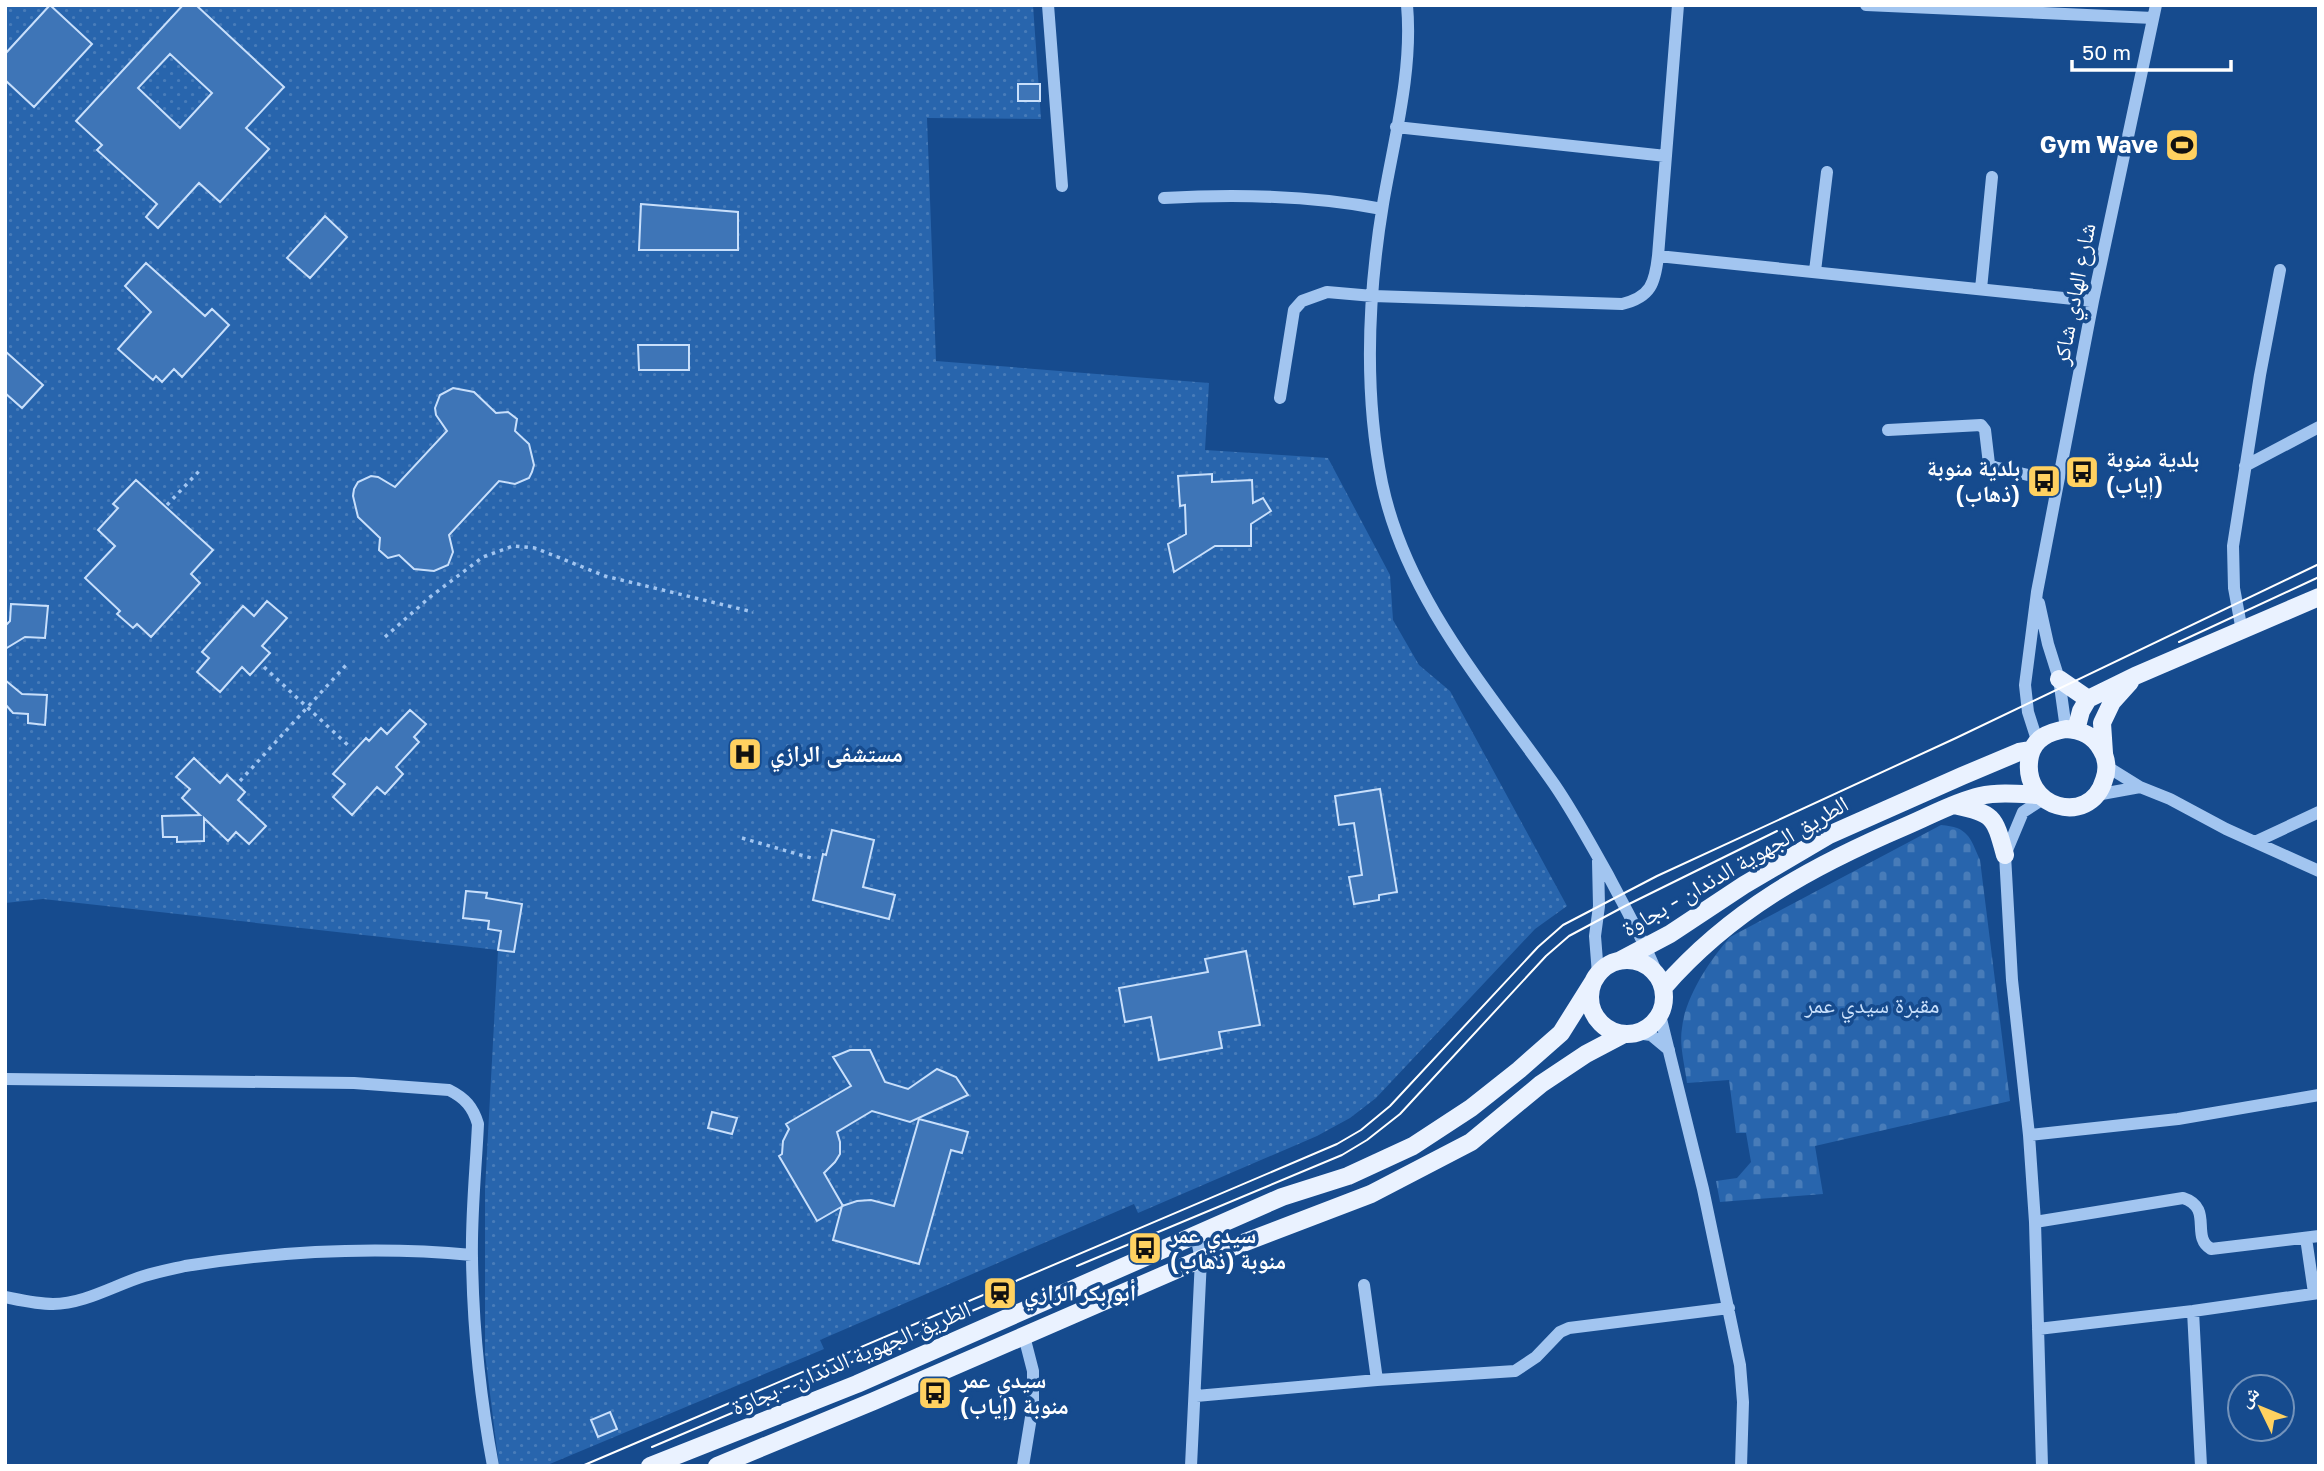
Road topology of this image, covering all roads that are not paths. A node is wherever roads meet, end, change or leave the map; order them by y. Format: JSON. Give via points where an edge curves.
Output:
{"nodes":[{"id":1,"x":1048,"y":5,"type":"edge"},
{"id":2,"x":1407,"y":5,"type":"edge"},
{"id":3,"x":1678,"y":5,"type":"edge"},
{"id":4,"x":1866,"y":5,"type":"edge"},
{"id":5,"x":2154,"y":11,"type":"edge"},
{"id":6,"x":1396,"y":127,"type":"junction"},
{"id":7,"x":1666,"y":156,"type":"junction"},
{"id":8,"x":1827,"y":172,"type":"dead end"},
{"id":9,"x":1992,"y":177,"type":"dead end"},
{"id":10,"x":1062,"y":186,"type":"dead end"},
{"id":11,"x":1164,"y":198,"type":"dead end"},
{"id":12,"x":1382,"y":209,"type":"junction"},
{"id":13,"x":1658,"y":256,"type":"junction"},
{"id":14,"x":2280,"y":270,"type":"dead end"},
{"id":15,"x":1815,"y":271,"type":"junction"},
{"id":16,"x":1981,"y":289,"type":"junction"},
{"id":17,"x":1373,"y":296,"type":"junction"},
{"id":18,"x":2093,"y":301,"type":"junction"},
{"id":19,"x":1280,"y":398,"type":"dead end"},
{"id":20,"x":2319,"y":427,"type":"edge"},
{"id":21,"x":1888,"y":430,"type":"dead end"},
{"id":22,"x":2245,"y":466,"type":"junction"},
{"id":23,"x":2058,"y":482,"type":"junction"},
{"id":24,"x":2037,"y":592,"type":"junction"},
{"id":25,"x":2319,"y":597,"type":"edge"},
{"id":26,"x":2242,"y":631,"type":"junction"},
{"id":27,"x":2135,"y":676,"type":"junction"},
{"id":28,"x":2059,"y":679,"type":"junction"},
{"id":29,"x":2088,"y":699,"type":"junction"},
{"id":30,"x":2071,"y":730,"type":"junction"},
{"id":31,"x":2034,"y":745,"type":"junction"},
{"id":32,"x":2105,"y":760,"type":"junction"},
{"id":33,"x":2140,"y":787,"type":"junction"},
{"id":34,"x":2096,"y":795,"type":"junction"},
{"id":35,"x":2041,"y":797,"type":"junction"},
{"id":36,"x":1954,"y":805,"type":"junction"},
{"id":37,"x":2319,"y":812,"type":"edge"},
{"id":38,"x":2255,"y":842,"type":"junction"},
{"id":39,"x":2005,"y":855,"type":"junction"},
{"id":40,"x":1598,"y":857,"type":"junction"},
{"id":41,"x":2319,"y":871,"type":"edge"},
{"id":42,"x":1646,"y":945,"type":"junction"},
{"id":43,"x":1619,"y":961,"type":"junction"},
{"id":44,"x":1598,"y":974,"type":"junction"},
{"id":45,"x":1660,"y":981,"type":"junction"},
{"id":46,"x":1660,"y":1015,"type":"junction"},
{"id":47,"x":1630,"y":1033,"type":"junction"},
{"id":48,"x":1669,"y":1051,"type":"junction"},
{"id":49,"x":5,"y":1079,"type":"edge"},
{"id":50,"x":2319,"y":1095,"type":"edge"},
{"id":51,"x":2029,"y":1135,"type":"junction"},
{"id":52,"x":2035,"y":1222,"type":"junction"},
{"id":53,"x":1196,"y":1236,"type":"junction"},
{"id":54,"x":2313,"y":1237,"type":"edge"},
{"id":55,"x":472,"y":1255,"type":"junction"},
{"id":56,"x":1201,"y":1259,"type":"junction"},
{"id":57,"x":1364,"y":1285,"type":"dead end"},
{"id":58,"x":2316,"y":1293,"type":"edge"},
{"id":59,"x":5,"y":1297,"type":"edge"},
{"id":60,"x":1729,"y":1308,"type":"junction"},
{"id":61,"x":2193,"y":1311,"type":"junction"},
{"id":62,"x":2038,"y":1329,"type":"junction"},
{"id":63,"x":1024,"y":1336,"type":"junction"},
{"id":64,"x":1377,"y":1380,"type":"junction"},
{"id":65,"x":1196,"y":1396,"type":"junction"},
{"id":66,"x":493,"y":1466,"type":"edge"},
{"id":67,"x":650,"y":1466,"type":"edge"},
{"id":68,"x":717,"y":1466,"type":"edge"},
{"id":69,"x":1023,"y":1466,"type":"edge"},
{"id":70,"x":1191,"y":1466,"type":"edge"},
{"id":71,"x":1741,"y":1466,"type":"edge"},
{"id":72,"x":2042,"y":1466,"type":"edge"},
{"id":73,"x":2201,"y":1466,"type":"edge"}],
"edges":[{"from":1,"to":10,"type":"street"},
{"from":2,"to":6,"type":"street","via":[[1408,45]]},
{"from":3,"to":7,"type":"street"},
{"from":4,"to":5,"type":"street"},
{"from":5,"to":18,"type":"street","name":"شارع الهادي شاكر"},
{"from":6,"to":7,"type":"street"},
{"from":6,"to":12,"type":"street"},
{"from":7,"to":13,"type":"street"},
{"from":8,"to":15,"type":"street"},
{"from":9,"to":16,"type":"street"},
{"from":11,"to":12,"type":"street","via":[[1316,198]]},
{"from":12,"to":17,"type":"street"},
{"from":13,"to":15,"type":"street"},
{"from":13,"to":17,"type":"street","via":[[1656,279],[1649,290],[1622,304]]},
{"from":14,"to":22,"type":"street"},
{"from":15,"to":16,"type":"street"},
{"from":16,"to":18,"type":"street"},
{"from":17,"to":19,"type":"street","via":[[1327,292],[1302,301],[1294,310]]},
{"from":17,"to":40,"type":"street","via":[[1370,388],[1374,437],[1404,557],[1452,641],[1556,788]]},
{"from":18,"to":23,"type":"street","name":"شارع الهادي شاكر"},
{"from":20,"to":22,"type":"street"},
{"from":21,"to":23,"type":"street","via":[[1981,425],[1989,464]]},
{"from":22,"to":26,"type":"street","via":[[2233,546]]},
{"from":23,"to":24,"type":"street","name":"شارع الهادي شاكر"},
{"from":24,"to":28,"type":"street","name":"شارع الهادي شاكر"},
{"from":24,"to":31,"type":"street","name":"شارع الهادي شاكر","via":[[2025,685]]},
{"from":25,"to":26,"type":"main road"},
{"from":26,"to":27,"type":"main road"},
{"from":27,"to":29,"type":"main road"},
{"from":27,"to":32,"type":"main road","via":[[2102,723]]},
{"from":28,"to":29,"type":"main road"},
{"from":28,"to":30,"type":"street","name":"شارع الهادي شاكر"},
{"from":29,"to":30,"type":"main road"},
{"from":30,"to":31,"type":"main road","via":[[2056,731]]},
{"from":30,"to":32,"type":"main road","via":[[2093,738]]},
{"from":31,"to":35,"type":"main road","via":[[2029,778]]},
{"from":31,"to":42,"type":"main road","name":"الطريق الجهوية الدندان - بجاوة","via":[[1829,835]]},
{"from":32,"to":33,"type":"street"},
{"from":32,"to":34,"type":"main road","via":[[2102,786]]},
{"from":33,"to":34,"type":"street"},
{"from":33,"to":38,"type":"street"},
{"from":34,"to":35,"type":"main road","via":[[2076,807],[2053,805]]},
{"from":35,"to":36,"type":"main road","name":"الطريق الجهوية الدندان - بجاوة","via":[[2001,794]]},
{"from":35,"to":39,"type":"street","via":[[2023,811]]},
{"from":36,"to":39,"type":"main road","via":[[1983,811],[1993,821]]},
{"from":36,"to":45,"type":"main road","name":"الطريق الجهوية الدندان - بجاوة","via":[[1865,844],[1757,903]]},
{"from":37,"to":38,"type":"street"},
{"from":38,"to":41,"type":"street"},
{"from":39,"to":51,"type":"street","via":[[2012,980]]},
{"from":40,"to":42,"type":"street"},
{"from":40,"to":44,"type":"street"},
{"from":42,"to":43,"type":"main road","name":"الطريق الجهوية الدندان - بجاوة"},
{"from":42,"to":45,"type":"street"},
{"from":43,"to":44,"type":"main road"},
{"from":43,"to":45,"type":"main road","via":[[1643,963]]},
{"from":44,"to":47,"type":"main road","via":[[1590,996],[1596,1017],[1604,1025]]},
{"from":44,"to":53,"type":"main road","name":"الطريق الجهوية الدندان - بجاوة","via":[[1561,1033],[1471,1108],[1413,1146]]},
{"from":45,"to":46,"type":"main road"},
{"from":46,"to":47,"type":"main road","via":[[1654,1023]]},
{"from":46,"to":48,"type":"street"},
{"from":47,"to":48,"type":"street","via":[[1651,1035]]},
{"from":47,"to":56,"type":"main road","name":"الطريق الجهوية الدندان - بجاوة","via":[[1586,1054],[1541,1084],[1471,1142],[1371,1194]]},
{"from":48,"to":60,"type":"street"},
{"from":49,"to":55,"type":"street","via":[[354,1083],[449,1090],[468,1103],[478,1124]]},
{"from":50,"to":51,"type":"street","via":[[2178,1119]]},
{"from":51,"to":52,"type":"street"},
{"from":52,"to":54,"type":"street","via":[[2183,1198],[2198,1208],[2203,1242],[2211,1250]]},
{"from":52,"to":62,"type":"street"},
{"from":53,"to":56,"type":"street"},
{"from":53,"to":67,"type":"main road","name":"الطريق الجهوية الدندان - بجاوة","via":[[857,1384]]},
{"from":54,"to":58,"type":"street"},
{"from":55,"to":59,"type":"street","via":[[376,1250],[279,1254],[145,1275],[54,1304]]},
{"from":55,"to":66,"type":"street","via":[[476,1348]]},
{"from":56,"to":63,"type":"main road","name":"الطريق الجهوية الدندان - بجاوة"},
{"from":56,"to":65,"type":"street"},
{"from":57,"to":64,"type":"street"},
{"from":58,"to":61,"type":"street"},
{"from":60,"to":64,"type":"street","via":[[1569,1328],[1516,1370]]},
{"from":60,"to":71,"type":"street","via":[[1743,1402]]},
{"from":61,"to":62,"type":"street"},
{"from":61,"to":73,"type":"street"},
{"from":62,"to":72,"type":"street"},
{"from":63,"to":68,"type":"main road","name":"الطريق الجهوية الدندان - بجاوة"},
{"from":63,"to":69,"type":"street","via":[[1033,1371],[1033,1394]]},
{"from":64,"to":65,"type":"street"},
{"from":65,"to":70,"type":"street"}]}
